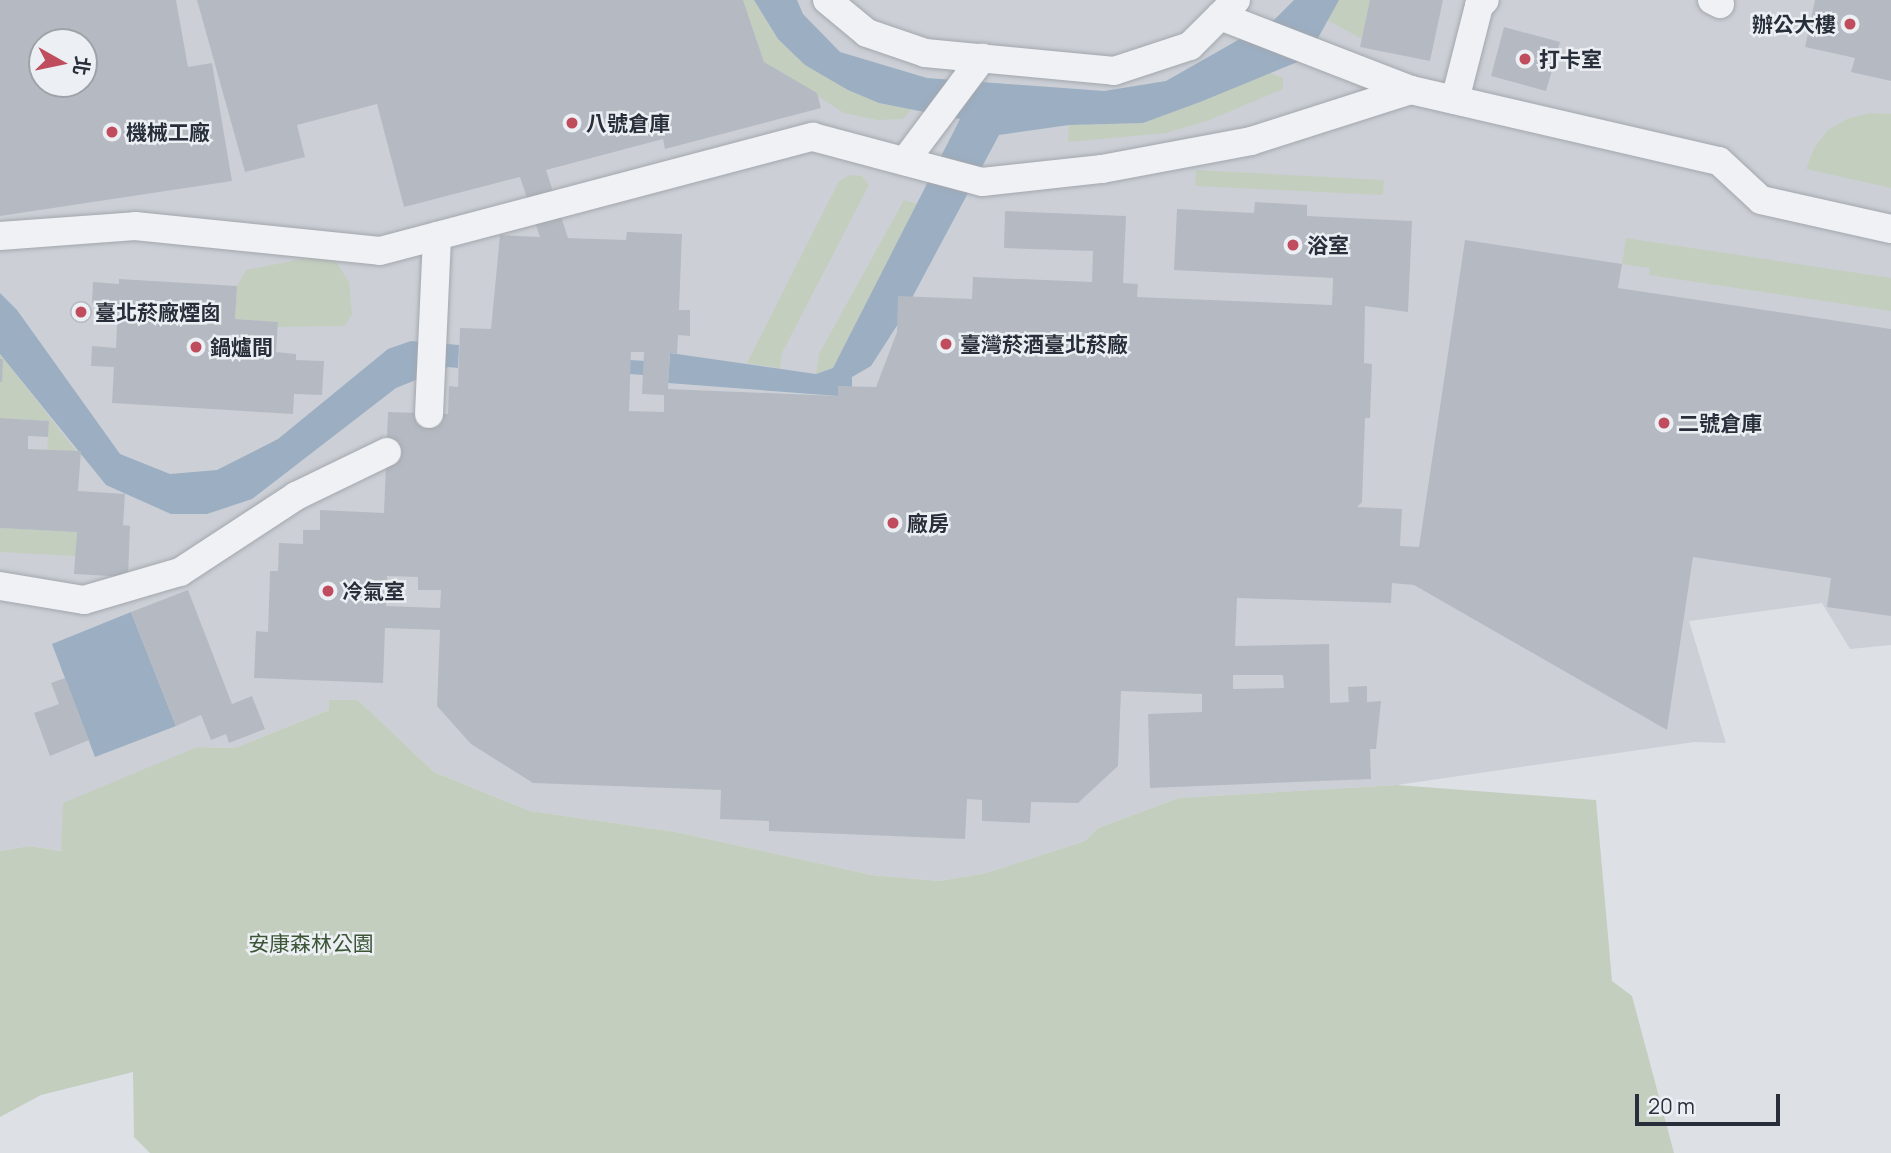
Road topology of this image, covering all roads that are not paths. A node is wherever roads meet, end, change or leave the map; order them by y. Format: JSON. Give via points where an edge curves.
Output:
{"nodes":[{"id":1,"x":827,"y":0,"type":"edge"},
{"id":2,"x":1485,"y":0,"type":"edge"},
{"id":3,"x":1233,"y":14,"type":"edge"},
{"id":4,"x":977,"y":66,"type":"junction"},
{"id":5,"x":1411,"y":90,"type":"junction"},
{"id":6,"x":1455,"y":100,"type":"junction"},
{"id":7,"x":916,"y":164,"type":"junction"},
{"id":8,"x":1891,"y":229,"type":"edge"},
{"id":9,"x":0,"y":236,"type":"edge"},
{"id":10,"x":437,"y":236,"type":"junction"},
{"id":11,"x":429,"y":414,"type":"dead end"},
{"id":12,"x":387,"y":452,"type":"dead end"},
{"id":13,"x":0,"y":586,"type":"edge"}],
"edges":[{"from":1,"to":4,"type":"lane","via":[[867,33]]},
{"from":2,"to":6,"type":"lane","via":[[1479,6]]},
{"from":3,"to":4,"type":"lane","via":[[1190,46],[1114,71]]},
{"from":3,"to":5,"type":"lane","via":[[1328,59]]},
{"from":4,"to":7,"type":"lane","via":[[932,125]]},
{"from":5,"to":6,"type":"lane"},
{"from":5,"to":7,"type":"lane","via":[[1251,141],[1102,169],[982,182]]},
{"from":6,"to":8,"type":"lane","via":[[1720,161],[1761,200]]},
{"from":7,"to":10,"type":"lane","via":[[813,137]]},
{"from":9,"to":10,"type":"lane","via":[[135,226],[380,251]]},
{"from":10,"to":11,"type":"lane"},
{"from":12,"to":13,"type":"lane","via":[[296,496],[180,572],[84,600]]}]}
